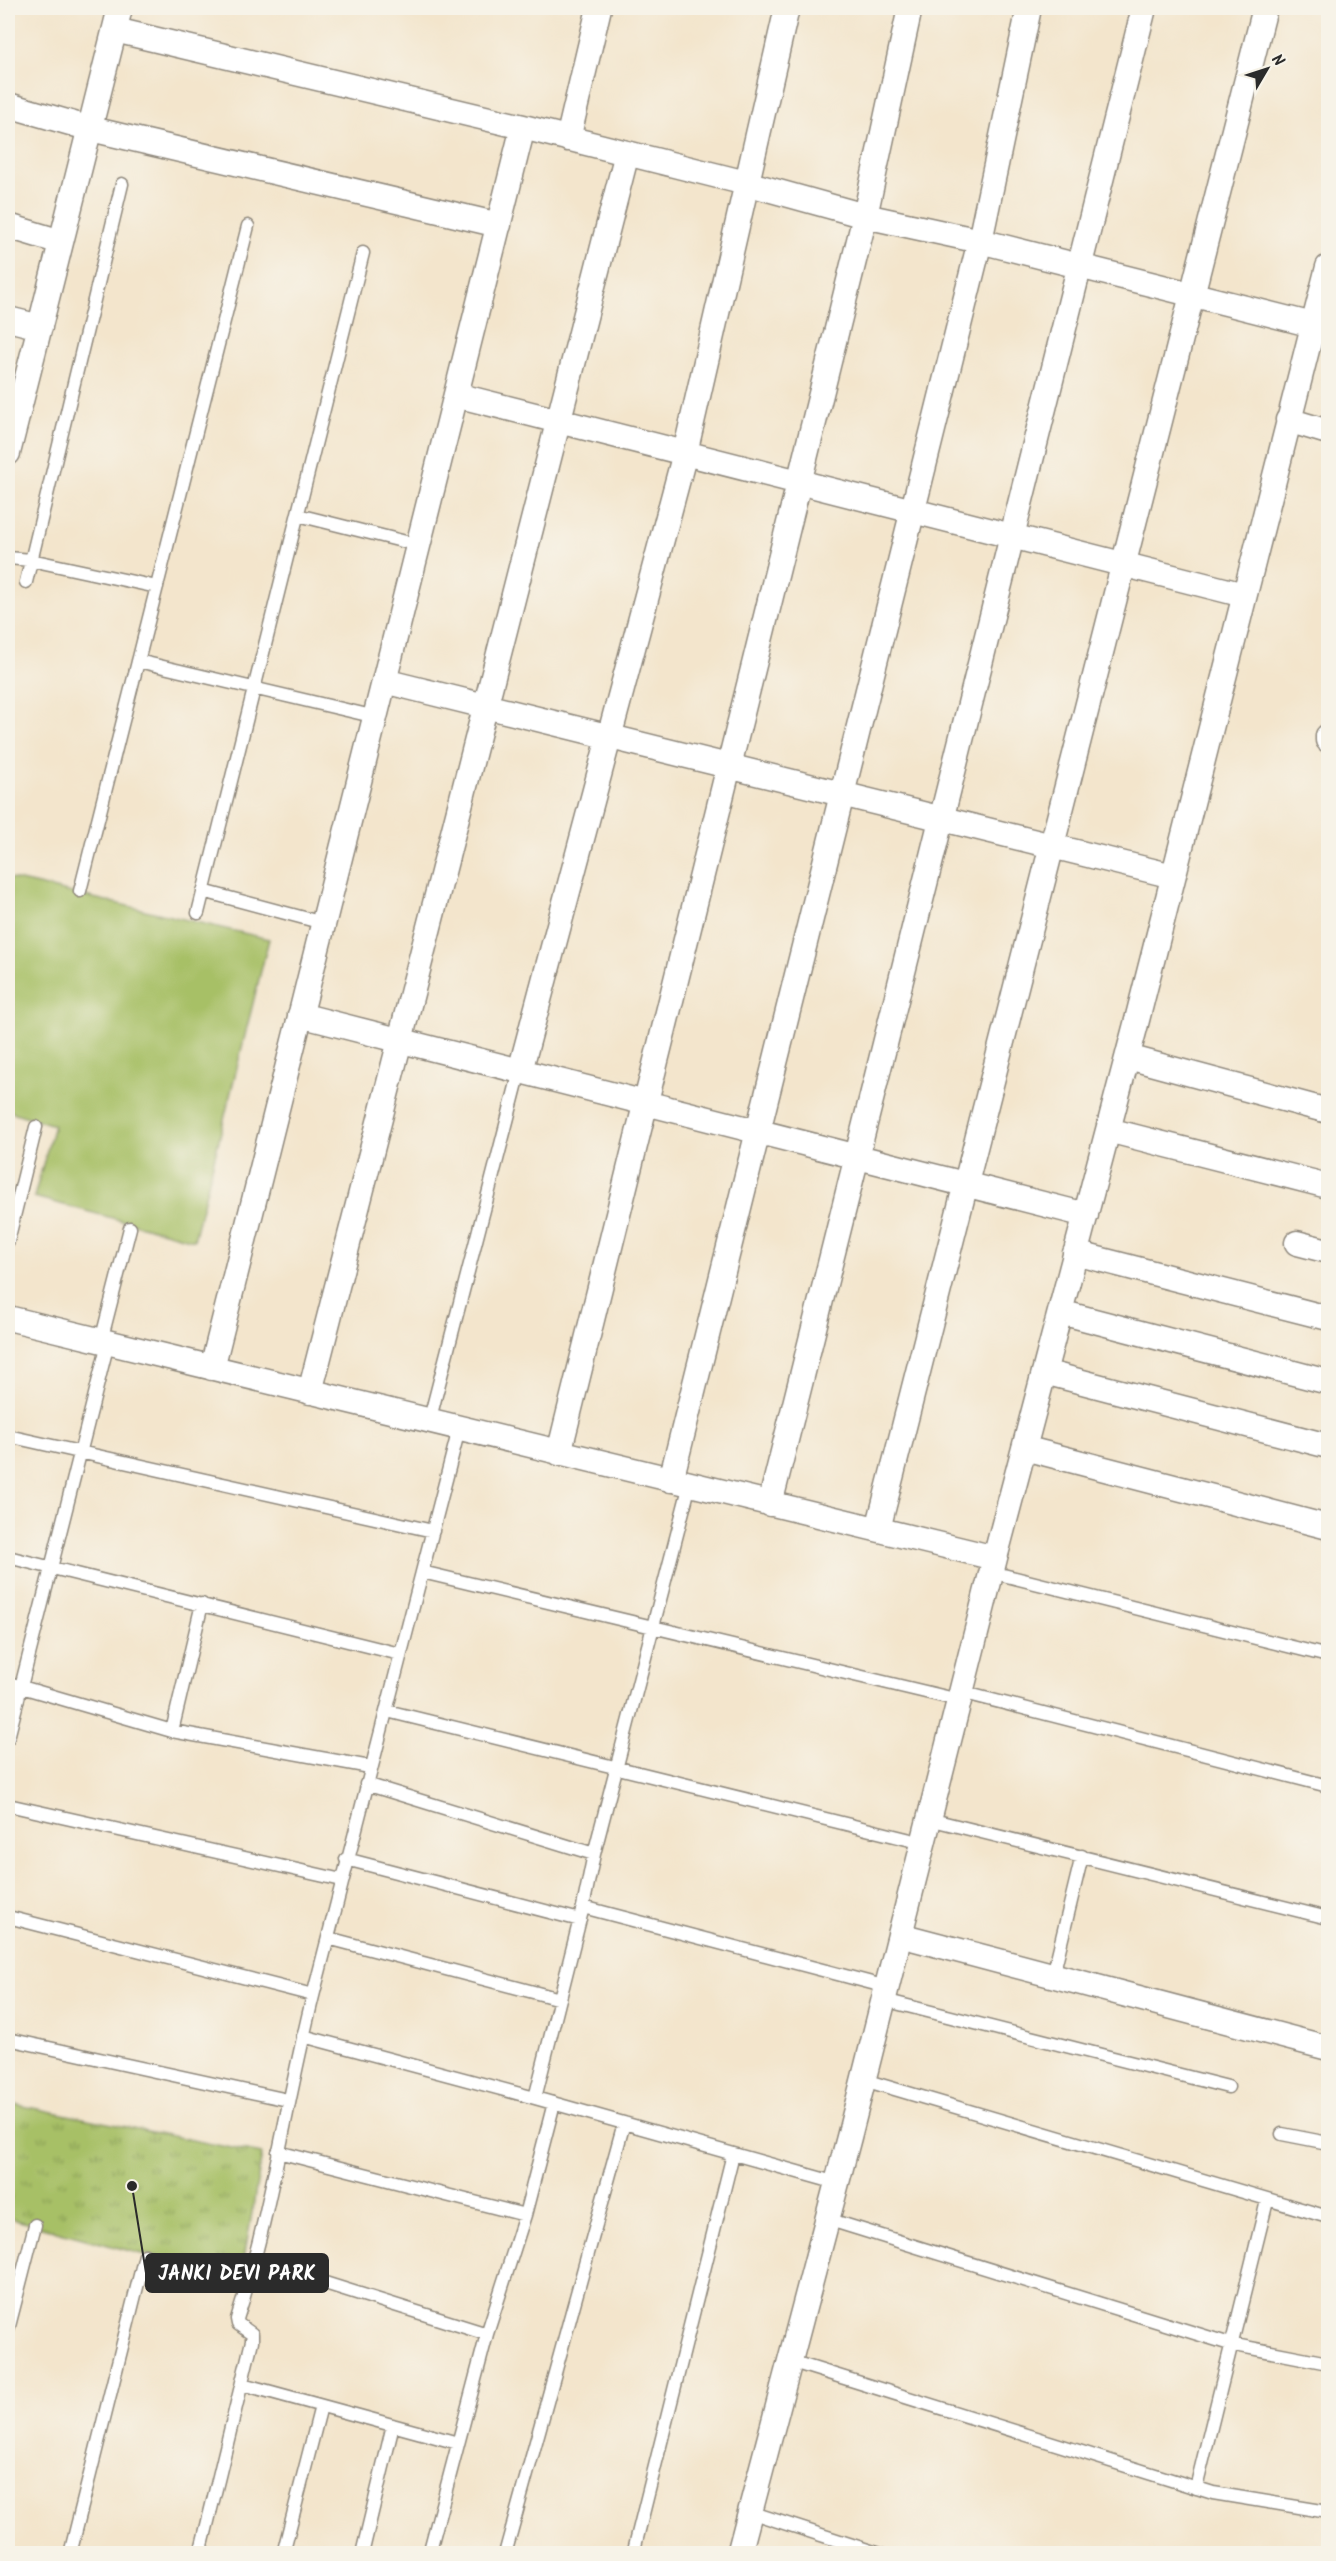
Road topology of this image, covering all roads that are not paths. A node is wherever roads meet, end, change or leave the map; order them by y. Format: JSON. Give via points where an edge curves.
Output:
{"nodes":[{"id":1,"x":599,"y":8,"type":"edge"},
{"id":2,"x":787,"y":8,"type":"edge"},
{"id":3,"x":910,"y":8,"type":"edge"},
{"id":4,"x":1029,"y":8,"type":"edge"},
{"id":5,"x":1144,"y":8,"type":"edge"},
{"id":6,"x":1265,"y":8,"type":"edge"},
{"id":7,"x":116,"y":14,"type":"edge"},
{"id":8,"x":8,"y":105,"type":"edge"},
{"id":9,"x":523,"y":128,"type":"junction"},
{"id":10,"x":91,"y":129,"type":"junction"},
{"id":11,"x":568,"y":139,"type":"junction"},
{"id":12,"x":627,"y":153,"type":"junction"},
{"id":13,"x":746,"y":183,"type":"junction"},
{"id":14,"x":122,"y":184,"type":"dead end"},
{"id":15,"x":865,"y":216,"type":"junction"},
{"id":16,"x":8,"y":225,"type":"edge"},
{"id":17,"x":499,"y":225,"type":"junction"},
{"id":18,"x":248,"y":226,"type":"dead end"},
{"id":19,"x":980,"y":241,"type":"junction"},
{"id":20,"x":61,"y":242,"type":"junction"},
{"id":21,"x":363,"y":253,"type":"dead end"},
{"id":22,"x":1080,"y":267,"type":"junction"},
{"id":23,"x":1329,"y":267,"type":"edge"},
{"id":24,"x":1192,"y":295,"type":"junction"},
{"id":25,"x":8,"y":319,"type":"edge"},
{"id":26,"x":1313,"y":325,"type":"junction"},
{"id":27,"x":40,"y":327,"type":"junction"},
{"id":28,"x":456,"y":395,"type":"junction"},
{"id":29,"x":1288,"y":420,"type":"junction"},
{"id":30,"x":559,"y":421,"type":"junction"},
{"id":31,"x":1329,"y":432,"type":"edge"},
{"id":32,"x":8,"y":447,"type":"edge"},
{"id":33,"x":685,"y":453,"type":"junction"},
{"id":34,"x":800,"y":482,"type":"junction"},
{"id":35,"x":913,"y":510,"type":"junction"},
{"id":36,"x":298,"y":515,"type":"junction"},
{"id":37,"x":1012,"y":536,"type":"junction"},
{"id":38,"x":418,"y":545,"type":"junction"},
{"id":39,"x":8,"y":558,"type":"edge"},
{"id":40,"x":31,"y":560,"type":"junction"},
{"id":41,"x":1123,"y":564,"type":"junction"},
{"id":42,"x":26,"y":582,"type":"dead end"},
{"id":43,"x":157,"y":587,"type":"junction"},
{"id":44,"x":1244,"y":595,"type":"junction"},
{"id":45,"x":138,"y":661,"type":"junction"},
{"id":46,"x":384,"y":681,"type":"junction"},
{"id":47,"x":254,"y":688,"type":"junction"},
{"id":48,"x":486,"y":706,"type":"junction"},
{"id":49,"x":376,"y":717,"type":"junction"},
{"id":50,"x":611,"y":736,"type":"junction"},
{"id":51,"x":729,"y":766,"type":"junction"},
{"id":52,"x":842,"y":794,"type":"junction"},
{"id":53,"x":941,"y":819,"type":"junction"},
{"id":54,"x":1051,"y":846,"type":"junction"},
{"id":55,"x":1173,"y":876,"type":"junction"},
{"id":56,"x":81,"y":891,"type":"dead end"},
{"id":57,"x":203,"y":891,"type":"junction"},
{"id":58,"x":198,"y":913,"type":"dead end"},
{"id":59,"x":323,"y":923,"type":"junction"},
{"id":60,"x":300,"y":1015,"type":"junction"},
{"id":61,"x":401,"y":1041,"type":"junction"},
{"id":62,"x":1128,"y":1057,"type":"junction"},
{"id":63,"x":520,"y":1071,"type":"junction"},
{"id":64,"x":646,"y":1103,"type":"junction"},
{"id":65,"x":1329,"y":1111,"type":"edge"},
{"id":66,"x":36,"y":1127,"type":"dead end"},
{"id":67,"x":1108,"y":1130,"type":"junction"},
{"id":68,"x":758,"y":1132,"type":"junction"},
{"id":69,"x":857,"y":1157,"type":"junction"},
{"id":70,"x":965,"y":1184,"type":"junction"},
{"id":71,"x":1329,"y":1186,"type":"edge"},
{"id":72,"x":1086,"y":1215,"type":"junction"},
{"id":73,"x":130,"y":1228,"type":"dead end"},
{"id":74,"x":8,"y":1241,"type":"edge"},
{"id":75,"x":1297,"y":1243,"type":"dead end"},
{"id":76,"x":1329,"y":1251,"type":"edge"},
{"id":77,"x":1076,"y":1253,"type":"junction"},
{"id":78,"x":1060,"y":1312,"type":"junction"},
{"id":79,"x":8,"y":1318,"type":"edge"},
{"id":80,"x":1329,"y":1318,"type":"edge"},
{"id":81,"x":105,"y":1342,"type":"junction"},
{"id":82,"x":212,"y":1368,"type":"junction"},
{"id":83,"x":1044,"y":1372,"type":"junction"},
{"id":84,"x":1329,"y":1382,"type":"edge"},
{"id":85,"x":310,"y":1392,"type":"junction"},
{"id":86,"x":429,"y":1422,"type":"junction"},
{"id":87,"x":459,"y":1429,"type":"junction"},
{"id":88,"x":8,"y":1437,"type":"edge"},
{"id":89,"x":1329,"y":1446,"type":"edge"},
{"id":90,"x":1024,"y":1448,"type":"junction"},
{"id":91,"x":81,"y":1453,"type":"junction"},
{"id":92,"x":559,"y":1453,"type":"junction"},
{"id":93,"x":681,"y":1482,"type":"junction"},
{"id":94,"x":770,"y":1504,"type":"junction"},
{"id":95,"x":1329,"y":1527,"type":"edge"},
{"id":96,"x":878,"y":1529,"type":"junction"},
{"id":97,"x":433,"y":1531,"type":"junction"},
{"id":98,"x":8,"y":1557,"type":"edge"},
{"id":99,"x":993,"y":1565,"type":"junction"},
{"id":100,"x":52,"y":1567,"type":"junction"},
{"id":101,"x":422,"y":1572,"type":"junction"},
{"id":102,"x":202,"y":1604,"type":"junction"},
{"id":103,"x":654,"y":1626,"type":"junction"},
{"id":104,"x":400,"y":1654,"type":"junction"},
{"id":105,"x":1329,"y":1656,"type":"edge"},
{"id":106,"x":8,"y":1683,"type":"edge"},
{"id":107,"x":21,"y":1686,"type":"junction"},
{"id":108,"x":960,"y":1696,"type":"junction"},
{"id":109,"x":387,"y":1711,"type":"junction"},
{"id":110,"x":172,"y":1731,"type":"junction"},
{"id":111,"x":8,"y":1738,"type":"edge"},
{"id":112,"x":370,"y":1767,"type":"junction"},
{"id":113,"x":619,"y":1767,"type":"junction"},
{"id":114,"x":366,"y":1784,"type":"junction"},
{"id":115,"x":1329,"y":1786,"type":"edge"},
{"id":116,"x":8,"y":1805,"type":"edge"},
{"id":117,"x":929,"y":1819,"type":"junction"},
{"id":118,"x":923,"y":1843,"type":"junction"},
{"id":119,"x":594,"y":1854,"type":"junction"},
{"id":120,"x":1082,"y":1856,"type":"junction"},
{"id":121,"x":346,"y":1859,"type":"junction"},
{"id":122,"x":342,"y":1880,"type":"junction"},
{"id":123,"x":583,"y":1907,"type":"junction"},
{"id":124,"x":8,"y":1917,"type":"edge"},
{"id":125,"x":1329,"y":1918,"type":"edge"},
{"id":126,"x":580,"y":1920,"type":"junction"},
{"id":127,"x":900,"y":1935,"type":"junction"},
{"id":128,"x":328,"y":1938,"type":"junction"},
{"id":129,"x":1053,"y":1975,"type":"junction"},
{"id":130,"x":885,"y":1993,"type":"junction"},
{"id":131,"x":313,"y":1995,"type":"junction"},
{"id":132,"x":560,"y":1999,"type":"junction"},
{"id":133,"x":303,"y":2036,"type":"junction"},
{"id":134,"x":8,"y":2039,"type":"edge"},
{"id":135,"x":1329,"y":2048,"type":"edge"},
{"id":136,"x":864,"y":2080,"type":"junction"},
{"id":137,"x":1228,"y":2087,"type":"dead end"},
{"id":138,"x":535,"y":2098,"type":"junction"},
{"id":139,"x":288,"y":2100,"type":"junction"},
{"id":140,"x":554,"y":2103,"type":"junction"},
{"id":141,"x":624,"y":2123,"type":"junction"},
{"id":142,"x":1282,"y":2134,"type":"dead end"},
{"id":143,"x":1329,"y":2143,"type":"edge"},
{"id":144,"x":278,"y":2152,"type":"junction"},
{"id":145,"x":734,"y":2154,"type":"junction"},
{"id":146,"x":837,"y":2183,"type":"junction"},
{"id":147,"x":1267,"y":2201,"type":"junction"},
{"id":148,"x":525,"y":2215,"type":"junction"},
{"id":149,"x":1329,"y":2217,"type":"edge"},
{"id":150,"x":827,"y":2219,"type":"junction"},
{"id":151,"x":35,"y":2225,"type":"dead end"},
{"id":152,"x":146,"y":2255,"type":"dead end"},
{"id":153,"x":255,"y":2261,"type":"junction"},
{"id":154,"x":8,"y":2330,"type":"edge"},
{"id":155,"x":487,"y":2334,"type":"junction"},
{"id":156,"x":1230,"y":2344,"type":"junction"},
{"id":157,"x":790,"y":2361,"type":"junction"},
{"id":158,"x":1329,"y":2363,"type":"edge"},
{"id":159,"x":242,"y":2384,"type":"junction"},
{"id":160,"x":321,"y":2406,"type":"junction"},
{"id":161,"x":393,"y":2425,"type":"junction"},
{"id":162,"x":458,"y":2443,"type":"junction"},
{"id":163,"x":1196,"y":2488,"type":"junction"},
{"id":164,"x":750,"y":2512,"type":"junction"},
{"id":165,"x":1329,"y":2512,"type":"edge"},
{"id":166,"x":70,"y":2553,"type":"edge"},
{"id":167,"x":200,"y":2553,"type":"edge"},
{"id":168,"x":283,"y":2553,"type":"edge"},
{"id":169,"x":362,"y":2553,"type":"edge"},
{"id":170,"x":429,"y":2553,"type":"edge"},
{"id":171,"x":505,"y":2553,"type":"edge"},
{"id":172,"x":633,"y":2553,"type":"edge"},
{"id":173,"x":739,"y":2553,"type":"edge"},
{"id":174,"x":880,"y":2553,"type":"edge"}],
"edges":[{"from":1,"to":11,"type":"street"},
{"from":2,"to":13,"type":"street"},
{"from":3,"to":15,"type":"street"},
{"from":4,"to":19,"type":"street"},
{"from":5,"to":22,"type":"street"},
{"from":6,"to":24,"type":"street"},
{"from":7,"to":9,"type":"street"},
{"from":7,"to":10,"type":"street"},
{"from":8,"to":10,"type":"street"},
{"from":9,"to":11,"type":"street"},
{"from":9,"to":17,"type":"street"},
{"from":10,"to":17,"type":"street"},
{"from":10,"to":20,"type":"street"},
{"from":11,"to":12,"type":"street"},
{"from":12,"to":13,"type":"street"},
{"from":12,"to":30,"type":"street"},
{"from":13,"to":15,"type":"street"},
{"from":13,"to":33,"type":"street"},
{"from":14,"to":40,"type":"lane"},
{"from":15,"to":19,"type":"street"},
{"from":15,"to":34,"type":"street"},
{"from":16,"to":20,"type":"street"},
{"from":17,"to":28,"type":"street"},
{"from":18,"to":43,"type":"lane"},
{"from":19,"to":22,"type":"street"},
{"from":19,"to":35,"type":"street"},
{"from":20,"to":27,"type":"street"},
{"from":21,"to":36,"type":"lane"},
{"from":22,"to":24,"type":"street"},
{"from":22,"to":37,"type":"street"},
{"from":23,"to":26,"type":"street"},
{"from":24,"to":26,"type":"street"},
{"from":24,"to":41,"type":"street"},
{"from":25,"to":27,"type":"street"},
{"from":26,"to":29,"type":"street"},
{"from":27,"to":32,"type":"street"},
{"from":28,"to":30,"type":"street"},
{"from":28,"to":38,"type":"street"},
{"from":29,"to":31,"type":"street"},
{"from":29,"to":44,"type":"street"},
{"from":30,"to":33,"type":"street"},
{"from":30,"to":48,"type":"street"},
{"from":33,"to":34,"type":"street"},
{"from":33,"to":50,"type":"street"},
{"from":34,"to":35,"type":"street"},
{"from":34,"to":51,"type":"street"},
{"from":35,"to":37,"type":"street"},
{"from":35,"to":52,"type":"street"},
{"from":36,"to":38,"type":"lane"},
{"from":36,"to":47,"type":"lane"},
{"from":37,"to":41,"type":"street"},
{"from":37,"to":53,"type":"street"},
{"from":38,"to":46,"type":"street"},
{"from":39,"to":40,"type":"lane"},
{"from":40,"to":42,"type":"lane"},
{"from":40,"to":43,"type":"lane"},
{"from":41,"to":44,"type":"street"},
{"from":41,"to":54,"type":"street"},
{"from":43,"to":45,"type":"lane"},
{"from":44,"to":55,"type":"street"},
{"from":45,"to":47,"type":"lane"},
{"from":45,"to":56,"type":"lane"},
{"from":46,"to":48,"type":"street"},
{"from":46,"to":49,"type":"street"},
{"from":47,"to":49,"type":"lane"},
{"from":47,"to":57,"type":"lane"},
{"from":48,"to":50,"type":"street"},
{"from":48,"to":61,"type":"street"},
{"from":49,"to":59,"type":"street"},
{"from":50,"to":51,"type":"street"},
{"from":50,"to":63,"type":"street"},
{"from":51,"to":52,"type":"street"},
{"from":51,"to":64,"type":"street"},
{"from":52,"to":53,"type":"street"},
{"from":52,"to":68,"type":"street"},
{"from":53,"to":54,"type":"street"},
{"from":53,"to":69,"type":"street"},
{"from":54,"to":55,"type":"street"},
{"from":54,"to":70,"type":"street"},
{"from":55,"to":62,"type":"street"},
{"from":57,"to":58,"type":"lane"},
{"from":57,"to":59,"type":"lane"},
{"from":59,"to":60,"type":"street"},
{"from":60,"to":61,"type":"street"},
{"from":60,"to":82,"type":"street"},
{"from":61,"to":63,"type":"street"},
{"from":61,"to":85,"type":"street"},
{"from":62,"to":65,"type":"street"},
{"from":62,"to":67,"type":"street"},
{"from":63,"to":64,"type":"street"},
{"from":63,"to":86,"type":"lane"},
{"from":64,"to":68,"type":"street"},
{"from":64,"to":92,"type":"street"},
{"from":66,"to":74,"type":"lane"},
{"from":67,"to":71,"type":"street"},
{"from":67,"to":72,"type":"street"},
{"from":68,"to":69,"type":"street"},
{"from":68,"to":93,"type":"street"},
{"from":69,"to":70,"type":"street"},
{"from":69,"to":94,"type":"street"},
{"from":70,"to":72,"type":"street"},
{"from":70,"to":96,"type":"street"},
{"from":72,"to":77,"type":"street"},
{"from":73,"to":81,"type":"lane"},
{"from":75,"to":76,"type":"street"},
{"from":77,"to":78,"type":"street"},
{"from":77,"to":80,"type":"street"},
{"from":78,"to":83,"type":"street"},
{"from":78,"to":84,"type":"street"},
{"from":79,"to":81,"type":"street"},
{"from":81,"to":82,"type":"street"},
{"from":81,"to":91,"type":"lane"},
{"from":82,"to":85,"type":"street"},
{"from":83,"to":89,"type":"street"},
{"from":83,"to":90,"type":"street"},
{"from":85,"to":86,"type":"street"},
{"from":86,"to":87,"type":"street"},
{"from":87,"to":92,"type":"street"},
{"from":87,"to":97,"type":"lane"},
{"from":88,"to":91,"type":"lane"},
{"from":90,"to":95,"type":"street"},
{"from":90,"to":99,"type":"street"},
{"from":91,"to":97,"type":"lane"},
{"from":91,"to":100,"type":"lane"},
{"from":92,"to":93,"type":"street"},
{"from":93,"to":94,"type":"street"},
{"from":93,"to":103,"type":"lane"},
{"from":94,"to":96,"type":"street"},
{"from":96,"to":99,"type":"street"},
{"from":97,"to":101,"type":"lane"},
{"from":98,"to":100,"type":"lane"},
{"from":99,"to":105,"type":"lane"},
{"from":99,"to":108,"type":"street"},
{"from":100,"to":102,"type":"lane"},
{"from":100,"to":107,"type":"lane"},
{"from":101,"to":103,"type":"lane"},
{"from":101,"to":104,"type":"lane"},
{"from":102,"to":104,"type":"lane"},
{"from":102,"to":110,"type":"lane"},
{"from":103,"to":108,"type":"lane"},
{"from":103,"to":113,"type":"lane"},
{"from":104,"to":109,"type":"lane"},
{"from":106,"to":107,"type":"lane"},
{"from":107,"to":110,"type":"lane"},
{"from":107,"to":111,"type":"lane"},
{"from":108,"to":115,"type":"lane"},
{"from":108,"to":117,"type":"street"},
{"from":109,"to":112,"type":"lane"},
{"from":109,"to":113,"type":"lane"},
{"from":110,"to":112,"type":"lane"},
{"from":112,"to":114,"type":"lane"},
{"from":113,"to":118,"type":"lane"},
{"from":113,"to":119,"type":"lane"},
{"from":114,"to":119,"type":"lane"},
{"from":114,"to":121,"type":"lane"},
{"from":116,"to":122,"type":"lane"},
{"from":117,"to":118,"type":"street"},
{"from":117,"to":120,"type":"lane"},
{"from":118,"to":127,"type":"street"},
{"from":119,"to":123,"type":"lane"},
{"from":120,"to":125,"type":"lane"},
{"from":120,"to":129,"type":"lane"},
{"from":121,"to":122,"type":"lane"},
{"from":121,"to":126,"type":"lane"},
{"from":122,"to":128,"type":"lane"},
{"from":123,"to":126,"type":"lane"},
{"from":123,"to":130,"type":"lane"},
{"from":124,"to":131,"type":"lane"},
{"from":126,"to":132,"type":"lane"},
{"from":127,"to":129,"type":"street"},
{"from":127,"to":130,"type":"street"},
{"from":128,"to":131,"type":"lane"},
{"from":128,"to":132,"type":"lane"},
{"from":129,"to":135,"type":"street"},
{"from":130,"to":136,"type":"street"},
{"from":130,"to":137,"type":"lane"},
{"from":131,"to":133,"type":"lane"},
{"from":132,"to":138,"type":"lane"},
{"from":133,"to":138,"type":"lane"},
{"from":133,"to":139,"type":"lane"},
{"from":134,"to":139,"type":"lane"},
{"from":136,"to":146,"type":"street"},
{"from":136,"to":147,"type":"lane"},
{"from":138,"to":140,"type":"lane"},
{"from":139,"to":144,"type":"lane"},
{"from":140,"to":141,"type":"lane"},
{"from":140,"to":148,"type":"lane"},
{"from":141,"to":145,"type":"lane"},
{"from":141,"to":171,"type":"lane"},
{"from":142,"to":143,"type":"lane"},
{"from":144,"to":148,"type":"lane"},
{"from":144,"to":153,"type":"lane"},
{"from":145,"to":146,"type":"lane"},
{"from":145,"to":172,"type":"lane"},
{"from":146,"to":150,"type":"street"},
{"from":147,"to":149,"type":"lane"},
{"from":147,"to":156,"type":"lane"},
{"from":148,"to":155,"type":"lane"},
{"from":150,"to":156,"type":"lane"},
{"from":150,"to":157,"type":"street"},
{"from":151,"to":154,"type":"lane"},
{"from":152,"to":166,"type":"lane"},
{"from":153,"to":155,"type":"lane"},
{"from":153,"to":159,"type":"lane","via":[[237,2319],[252,2334]]},
{"from":155,"to":162,"type":"lane"},
{"from":156,"to":158,"type":"lane"},
{"from":156,"to":163,"type":"lane"},
{"from":157,"to":163,"type":"lane"},
{"from":157,"to":164,"type":"street"},
{"from":159,"to":160,"type":"lane"},
{"from":159,"to":167,"type":"lane"},
{"from":160,"to":161,"type":"lane"},
{"from":160,"to":168,"type":"lane"},
{"from":161,"to":162,"type":"lane"},
{"from":161,"to":169,"type":"lane"},
{"from":162,"to":170,"type":"lane"},
{"from":163,"to":165,"type":"lane"},
{"from":164,"to":173,"type":"street"},
{"from":164,"to":174,"type":"lane"}]}
